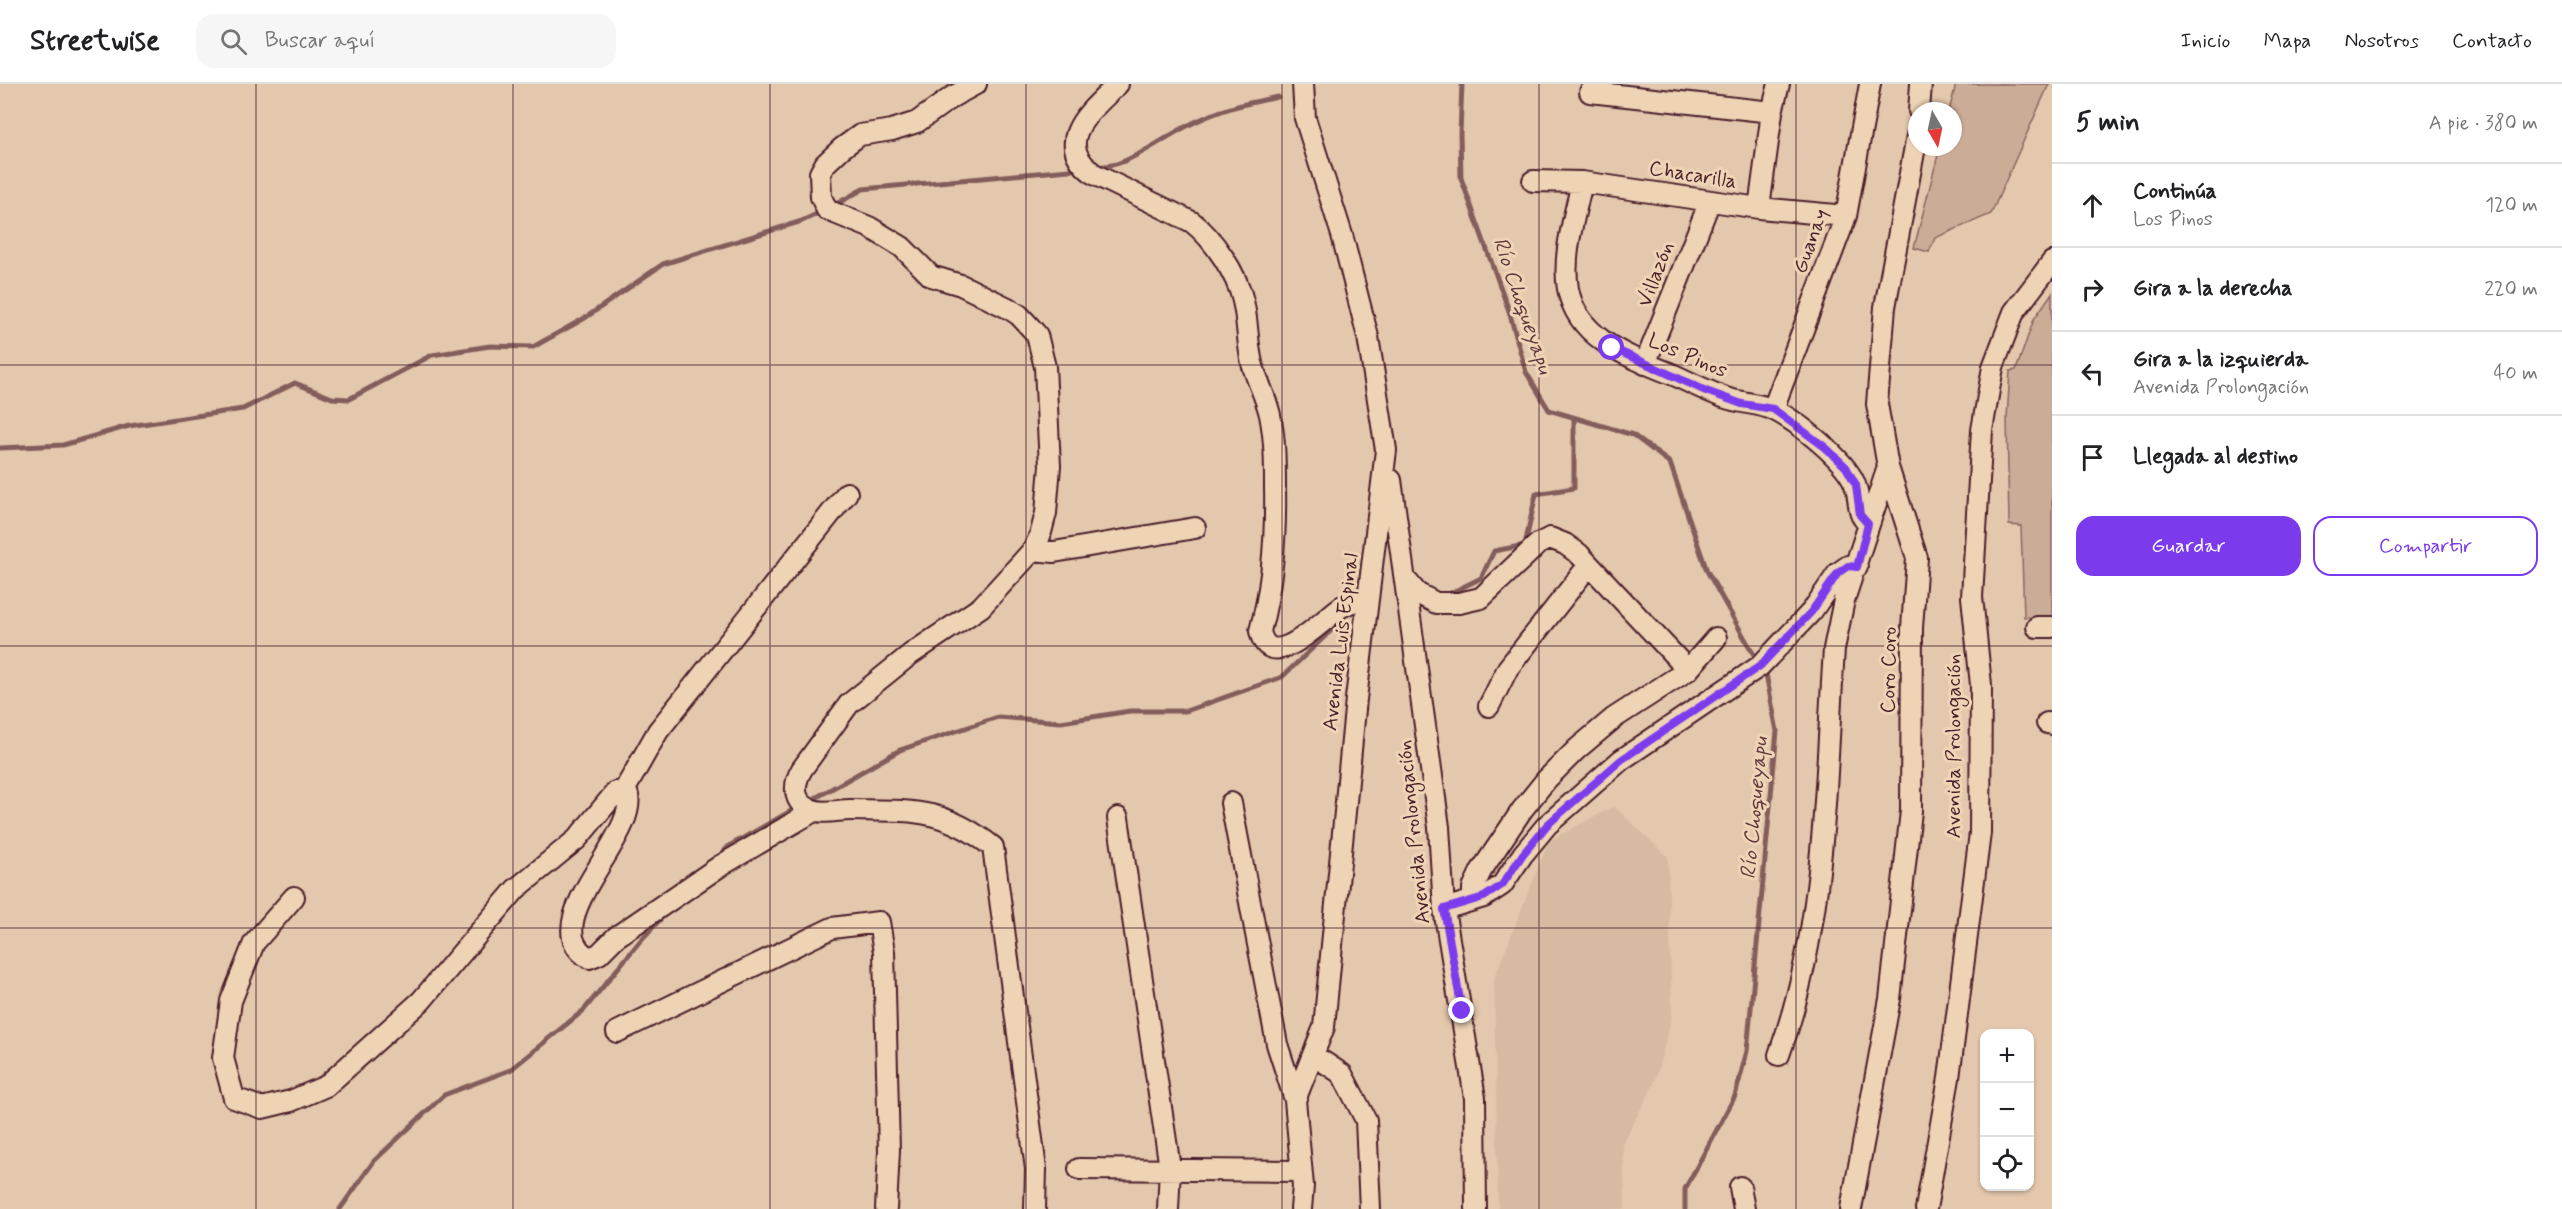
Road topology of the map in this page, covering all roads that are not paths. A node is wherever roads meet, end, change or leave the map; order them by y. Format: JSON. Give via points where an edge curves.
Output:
{"nodes":[{"id":1,"x":976,"y":84,"type":"edge"},
{"id":2,"x":1118,"y":84,"type":"edge"},
{"id":3,"x":1303,"y":84,"type":"edge"},
{"id":4,"x":1779,"y":84,"type":"edge"},
{"id":5,"x":1870,"y":84,"type":"edge"},
{"id":6,"x":1921,"y":84,"type":"edge"},
{"id":7,"x":1590,"y":92,"type":"dead end"},
{"id":8,"x":1920,"y":102,"type":"edge"},
{"id":9,"x":1772,"y":112,"type":"junction"},
{"id":10,"x":1913,"y":156,"type":"edge"},
{"id":11,"x":1533,"y":181,"type":"dead end"},
{"id":12,"x":1582,"y":182,"type":"junction"},
{"id":13,"x":1710,"y":201,"type":"junction"},
{"id":14,"x":1759,"y":208,"type":"junction"},
{"id":15,"x":1846,"y":216,"type":"junction"},
{"id":16,"x":2052,"y":262,"type":"edge"},
{"id":17,"x":1645,"y":364,"type":"junction"},
{"id":18,"x":1773,"y":409,"type":"junction"},
{"id":19,"x":1386,"y":450,"type":"junction"},
{"id":20,"x":1888,"y":467,"type":"junction"},
{"id":21,"x":847,"y":493,"type":"dead end"},
{"id":22,"x":1868,"y":524,"type":"junction"},
{"id":23,"x":1195,"y":528,"type":"dead end"},
{"id":24,"x":1033,"y":550,"type":"junction"},
{"id":25,"x":1589,"y":565,"type":"junction"},
{"id":26,"x":1857,"y":567,"type":"junction"},
{"id":27,"x":1406,"y":580,"type":"junction"},
{"id":28,"x":1368,"y":598,"type":"junction"},
{"id":29,"x":1716,"y":638,"type":"dead end"},
{"id":30,"x":1688,"y":670,"type":"junction"},
{"id":31,"x":1489,"y":706,"type":"dead end"},
{"id":32,"x":624,"y":791,"type":"junction"},
{"id":33,"x":1231,"y":803,"type":"dead end"},
{"id":34,"x":814,"y":811,"type":"junction"},
{"id":35,"x":1118,"y":818,"type":"dead end"},
{"id":36,"x":294,"y":897,"type":"dead end"},
{"id":37,"x":1473,"y":900,"type":"junction"},
{"id":38,"x":1444,"y":909,"type":"junction"},
{"id":39,"x":617,"y":1032,"type":"dead end"},
{"id":40,"x":1313,"y":1055,"type":"junction"},
{"id":41,"x":1779,"y":1055,"type":"dead end"},
{"id":42,"x":1295,"y":1100,"type":"junction"},
{"id":43,"x":1170,"y":1168,"type":"junction"},
{"id":44,"x":1079,"y":1169,"type":"dead end"},
{"id":45,"x":1301,"y":1171,"type":"junction"},
{"id":46,"x":1740,"y":1187,"type":"dead end"},
{"id":47,"x":886,"y":1209,"type":"edge"},
{"id":48,"x":1035,"y":1209,"type":"edge"},
{"id":49,"x":1168,"y":1209,"type":"edge"},
{"id":50,"x":1301,"y":1209,"type":"edge"},
{"id":51,"x":1370,"y":1209,"type":"edge"},
{"id":52,"x":1476,"y":1209,"type":"edge"},
{"id":53,"x":1744,"y":1209,"type":"edge"},
{"id":54,"x":1851,"y":1209,"type":"edge"},
{"id":55,"x":1926,"y":1209,"type":"edge"}],
"edges":[{"from":1,"to":24,"type":"street","via":[[917,122],[853,139],[825,164],[818,182],[827,210],[869,227],[902,247],[931,276],[961,285],[1008,308],[1037,335],[1045,367],[1050,466],[1046,513]]},
{"from":2,"to":28,"type":"street","via":[[1076,130],[1078,155],[1094,174],[1202,230],[1239,287],[1243,301],[1252,364],[1266,397],[1274,438],[1276,537],[1260,632],[1264,644],[1280,649],[1294,644],[1340,608]]},
{"from":3,"to":19,"type":"street","name":"Avenida Luis Espinal","via":[[1305,118],[1342,235],[1368,337]]},
{"from":4,"to":9,"type":"street"},
{"from":5,"to":15,"type":"street","name":"Guanay"},
{"from":6,"to":8,"type":"street"},
{"from":7,"to":9,"type":"street"},
{"from":9,"to":14,"type":"street"},
{"from":10,"to":20,"type":"street","name":"Coro Coro","via":[[1885,307],[1877,404]]},
{"from":11,"to":12,"type":"street","name":"Chacarilla"},
{"from":12,"to":13,"type":"street","name":"Chacarilla"},
{"from":12,"to":17,"type":"street","name":"Los Pinos","via":[[1567,260],[1568,289],[1576,312],[1591,331],[1612,348]]},
{"from":13,"to":14,"type":"street","name":"Chacarilla"},
{"from":13,"to":17,"type":"street","name":"Villazón"},
{"from":14,"to":15,"type":"street","name":"Chacarilla"},
{"from":15,"to":18,"type":"street","name":"Guanay"},
{"from":16,"to":55,"type":"street","name":"Avenida Prolongación","via":[[2014,312],[1993,367],[1982,430],[1972,597],[1981,685],[1980,833],[1949,1078]]},
{"from":17,"to":18,"type":"street","name":"Los Pinos","via":[[1742,404]]},
{"from":18,"to":22,"type":"street","name":"Los Pinos","via":[[1846,467],[1856,485],[1860,515]]},
{"from":19,"to":27,"type":"street","name":"Avenida Prolongación"},
{"from":19,"to":28,"type":"street","name":"Avenida Luis Espinal"},
{"from":20,"to":22,"type":"street"},
{"from":20,"to":54,"type":"street","name":"Coro Coro","via":[[1917,558],[1912,628],[1911,810],[1890,999]]},
{"from":21,"to":32,"type":"street","via":[[658,731]]},
{"from":22,"to":26,"type":"street"},
{"from":23,"to":24,"type":"street","via":[[1054,552]]},
{"from":24,"to":34,"type":"street","via":[[981,608],[911,654],[849,705],[796,779],[799,800]]},
{"from":25,"to":27,"type":"street","via":[[1572,549],[1550,538],[1538,544],[1481,598],[1436,603],[1417,593]]},
{"from":25,"to":30,"type":"street"},
{"from":25,"to":31,"type":"street","via":[[1508,669]]},
{"from":26,"to":37,"type":"street","via":[[1848,566],[1838,573],[1812,611],[1760,666],[1621,760],[1547,825],[1502,885]]},
{"from":26,"to":41,"type":"street","via":[[1844,600],[1834,649],[1814,919],[1800,991]]},
{"from":27,"to":38,"type":"street","name":"Avenida Prolongación","via":[[1439,827]]},
{"from":28,"to":40,"type":"street","name":"Avenida Luis Espinal","via":[[1324,1027]]},
{"from":29,"to":30,"type":"street"},
{"from":30,"to":37,"type":"street","via":[[1614,718],[1546,780],[1481,871],[1473,888]]},
{"from":32,"to":34,"type":"street","via":[[629,795],[628,805],[617,836],[573,917],[574,941],[589,957],[599,954],[616,937],[720,866]]},
{"from":32,"to":36,"type":"street","via":[[616,792],[577,839],[516,889],[421,1001],[385,1035],[326,1086],[262,1108],[234,1098],[223,1058],[231,1000],[254,943]]},
{"from":33,"to":42,"type":"street","via":[[1277,1044]]},
{"from":34,"to":48,"type":"street","via":[[923,813],[968,828],[993,848],[1036,1169]]},
{"from":35,"to":43,"type":"street"},
{"from":37,"to":38,"type":"street"},
{"from":38,"to":52,"type":"street","name":"Avenida Prolongación","via":[[1475,1098]]},
{"from":39,"to":47,"type":"street","via":[[832,928],[879,922],[884,952],[889,1151]]},
{"from":40,"to":42,"type":"street","name":"Avenida Luis Espinal"},
{"from":40,"to":51,"type":"street","via":[[1342,1074],[1366,1120]]},
{"from":42,"to":45,"type":"street","name":"Avenida Luis Espinal"},
{"from":43,"to":44,"type":"street"},
{"from":43,"to":45,"type":"street"},
{"from":43,"to":49,"type":"street"},
{"from":45,"to":50,"type":"street","name":"Avenida Luis Espinal"},
{"from":46,"to":53,"type":"street"}]}
